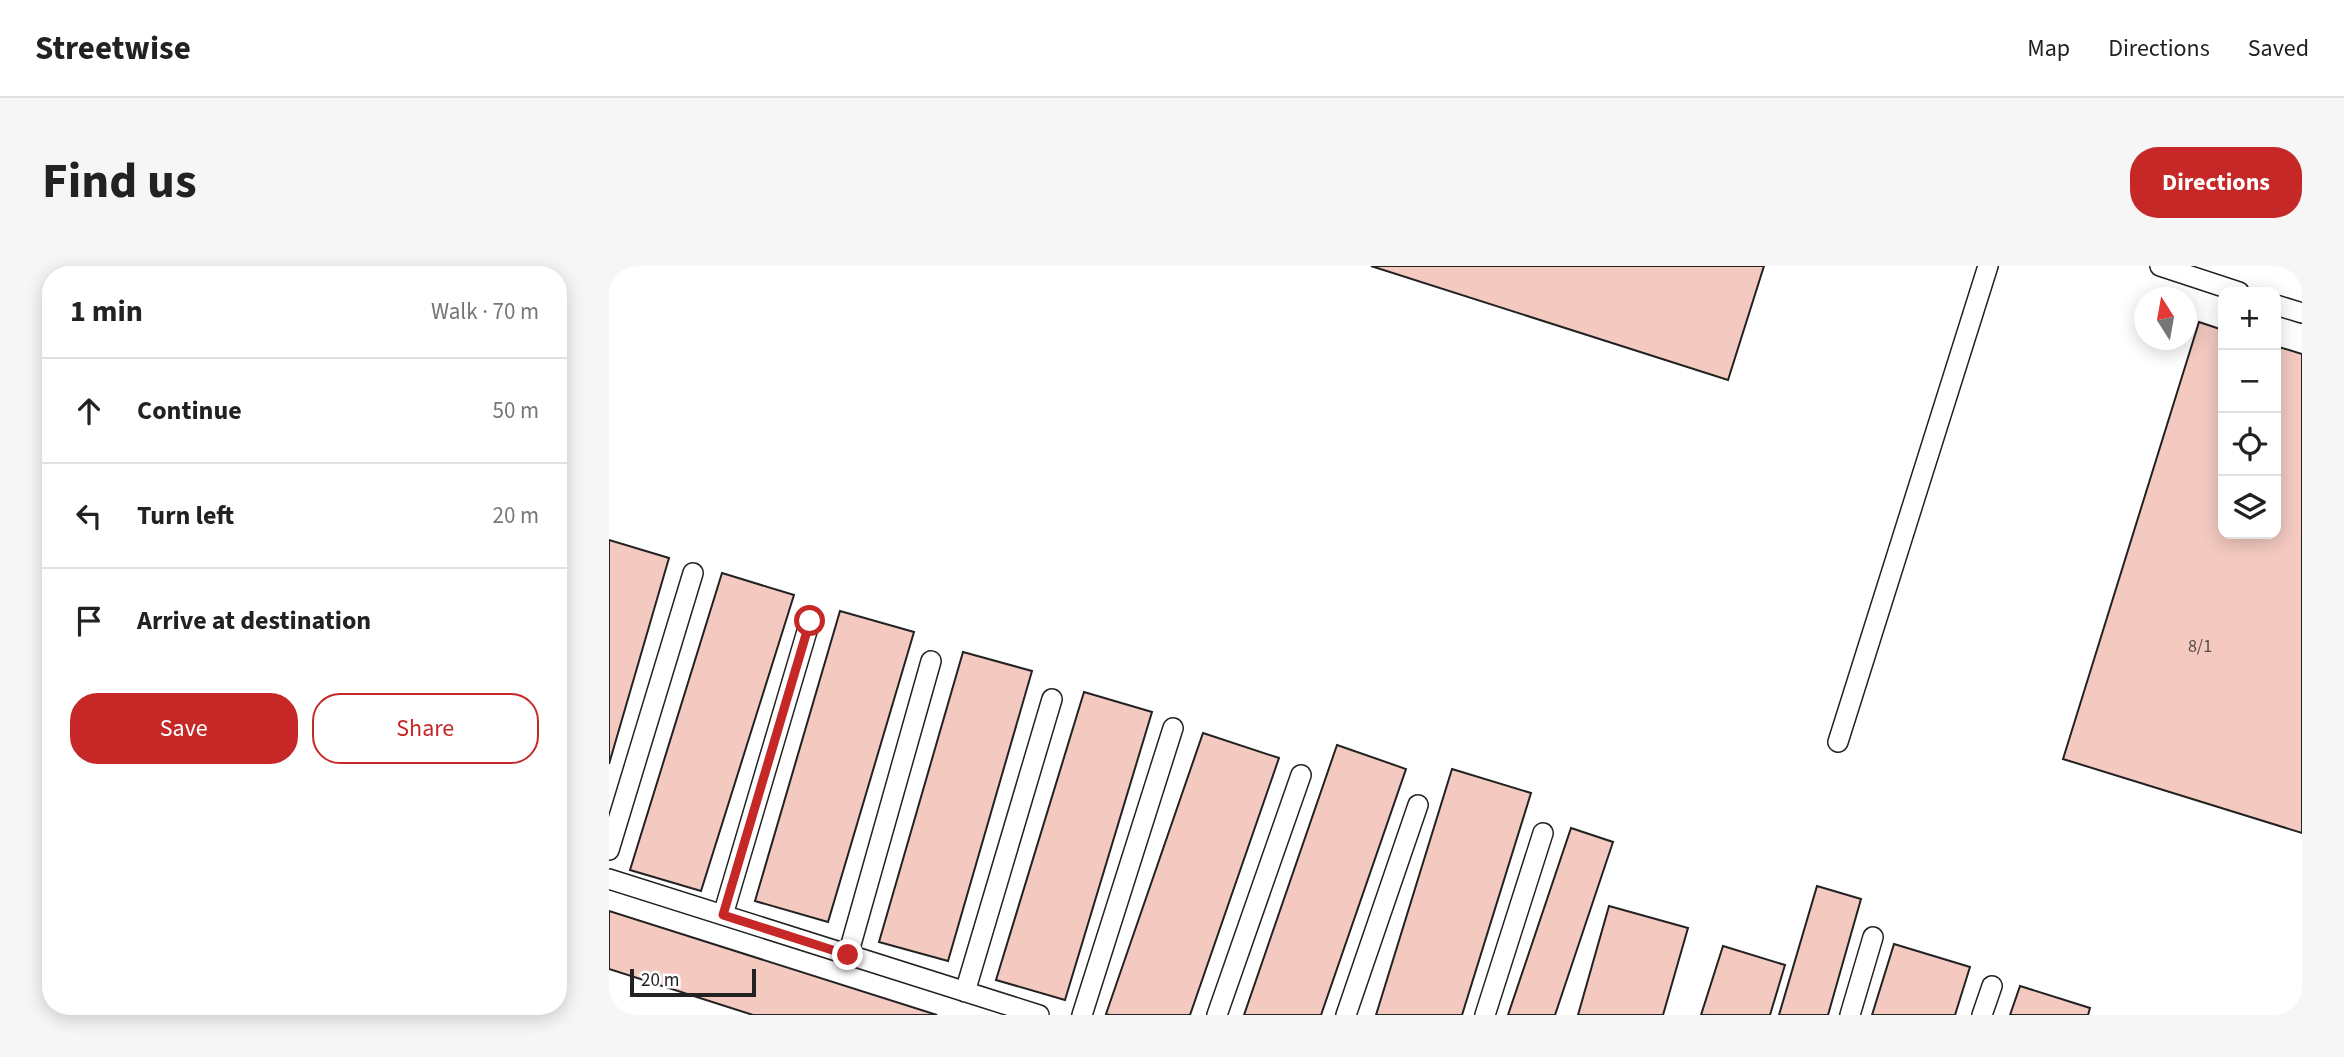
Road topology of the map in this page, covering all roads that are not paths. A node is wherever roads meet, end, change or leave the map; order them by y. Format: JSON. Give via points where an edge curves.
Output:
{"nodes":[{"id":1,"x":1988,"y":266,"type":"edge"},
{"id":2,"x":2160,"y":266,"type":"edge"},
{"id":3,"x":2224,"y":287,"type":"edge"},
{"id":4,"x":2281,"y":307,"type":"edge"},
{"id":5,"x":2302,"y":313,"type":"edge"},
{"id":6,"x":693,"y":573,"type":"dead end"},
{"id":7,"x":810,"y":621,"type":"dead end"},
{"id":8,"x":932,"y":661,"type":"dead end"},
{"id":9,"x":1052,"y":699,"type":"dead end"},
{"id":10,"x":1173,"y":728,"type":"dead end"},
{"id":11,"x":1839,"y":742,"type":"dead end"},
{"id":12,"x":1301,"y":775,"type":"dead end"},
{"id":13,"x":1418,"y":805,"type":"dead end"},
{"id":14,"x":1543,"y":833,"type":"dead end"},
{"id":15,"x":609,"y":850,"type":"edge"},
{"id":16,"x":609,"y":879,"type":"edge"},
{"id":17,"x":723,"y":915,"type":"junction"},
{"id":18,"x":1873,"y":937,"type":"dead end"},
{"id":19,"x":848,"y":955,"type":"junction"},
{"id":20,"x":1992,"y":986,"type":"dead end"},
{"id":21,"x":965,"y":992,"type":"junction"},
{"id":22,"x":1039,"y":1015,"type":"edge"},
{"id":23,"x":1083,"y":1015,"type":"edge"},
{"id":24,"x":1217,"y":1015,"type":"edge"},
{"id":25,"x":1346,"y":1015,"type":"edge"},
{"id":26,"x":1485,"y":1015,"type":"edge"},
{"id":27,"x":1850,"y":1015,"type":"edge"},
{"id":28,"x":1983,"y":1015,"type":"edge"}],
"edges":[{"from":1,"to":11,"type":"lane"},
{"from":2,"to":3,"type":"lane"},
{"from":4,"to":5,"type":"lane"},
{"from":6,"to":15,"type":"lane"},
{"from":7,"to":17,"type":"lane"},
{"from":8,"to":19,"type":"lane"},
{"from":9,"to":21,"type":"lane"},
{"from":10,"to":23,"type":"lane"},
{"from":12,"to":24,"type":"lane"},
{"from":13,"to":25,"type":"lane"},
{"from":14,"to":26,"type":"lane"},
{"from":16,"to":17,"type":"lane"},
{"from":17,"to":19,"type":"lane"},
{"from":18,"to":27,"type":"lane"},
{"from":19,"to":21,"type":"lane"},
{"from":20,"to":28,"type":"lane"},
{"from":21,"to":22,"type":"lane"}]}
